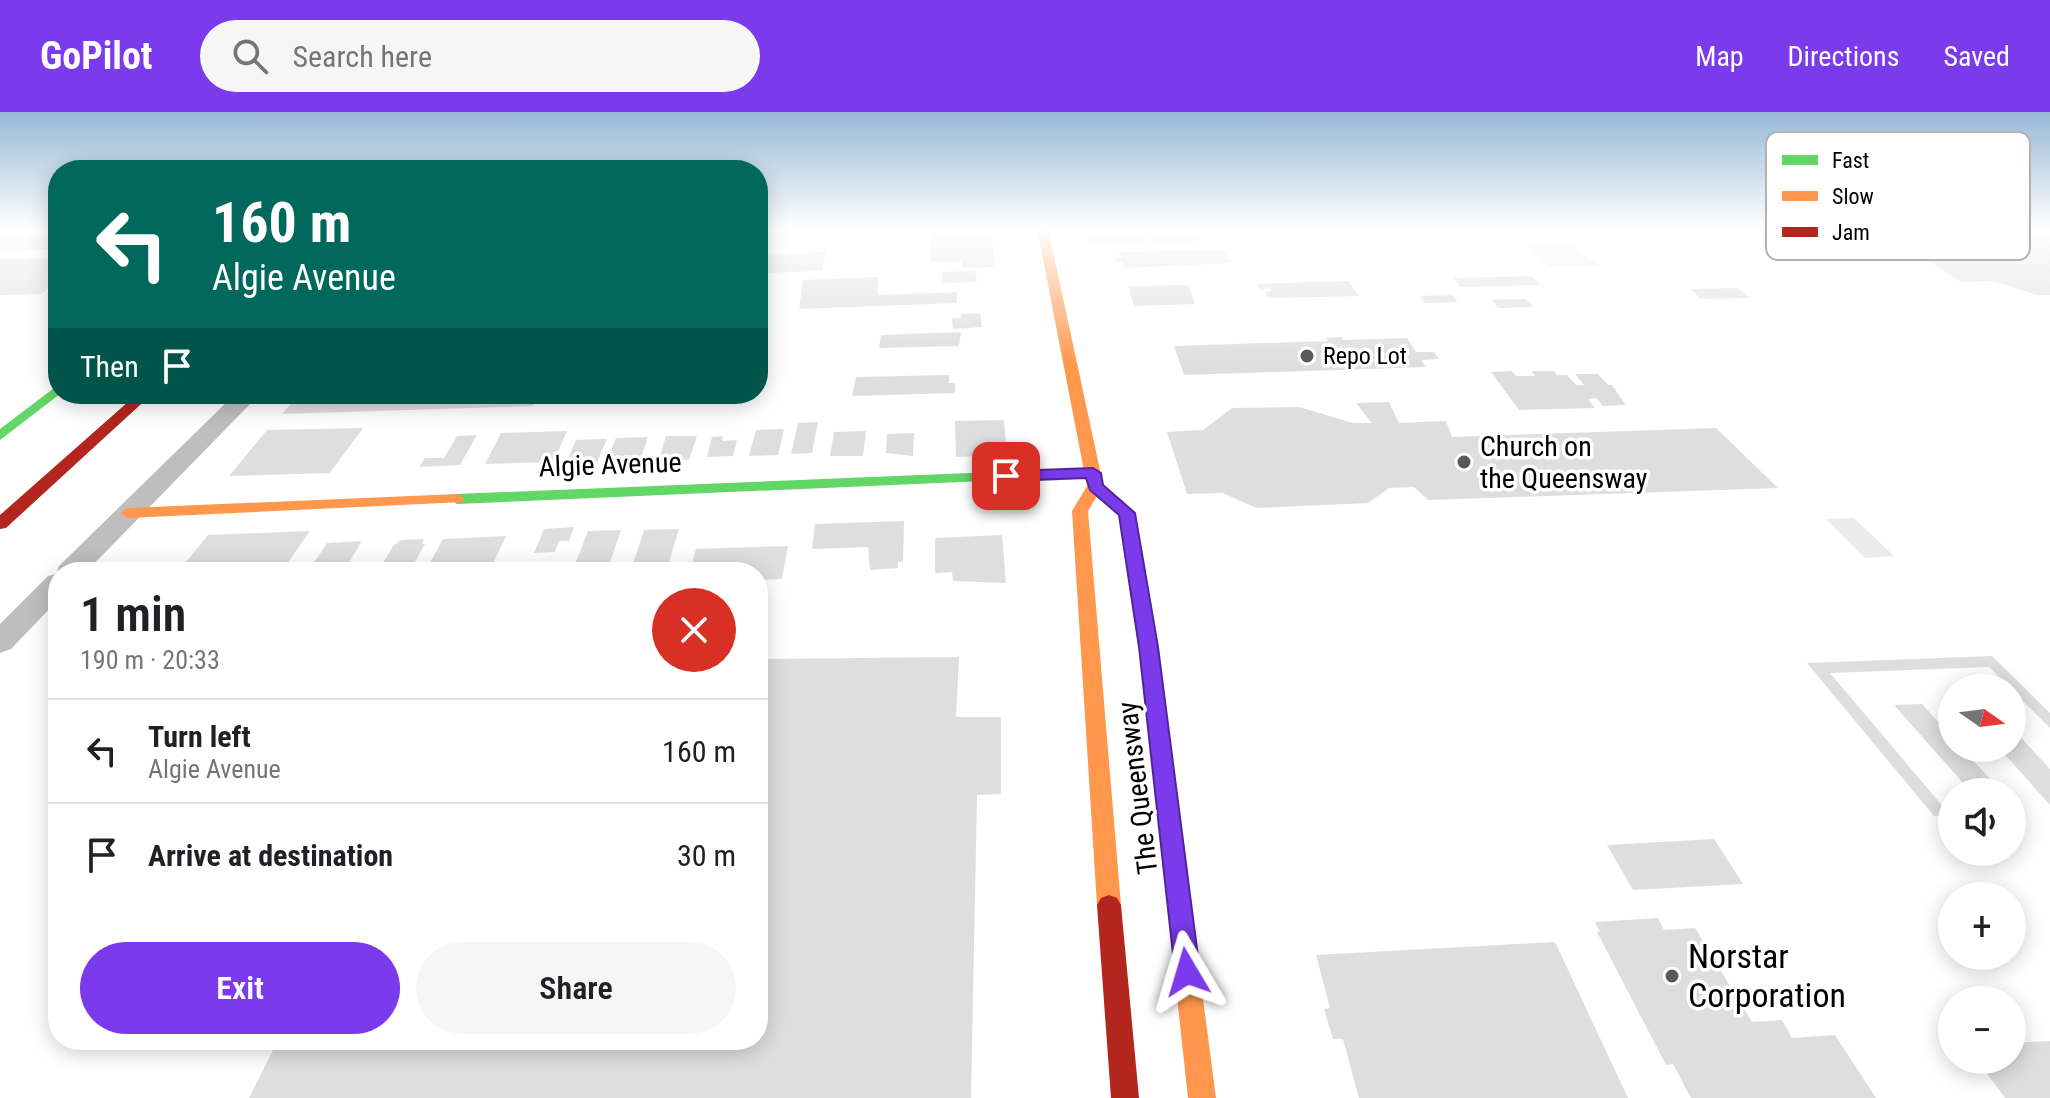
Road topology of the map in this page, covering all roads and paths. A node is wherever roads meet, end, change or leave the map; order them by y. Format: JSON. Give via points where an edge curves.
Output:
{"nodes":[{"id":1,"x":1051,"y":274,"type":"edge"},
{"id":2,"x":48,"y":397,"type":"edge"},
{"id":3,"x":134,"y":404,"type":"edge"},
{"id":4,"x":238,"y":404,"type":"edge"},
{"id":5,"x":0,"y":436,"type":"edge"},
{"id":6,"x":1094,"y":480,"type":"junction"},
{"id":7,"x":128,"y":513,"type":"junction"},
{"id":8,"x":0,"y":524,"type":"edge"},
{"id":9,"x":79,"y":562,"type":"edge"},
{"id":10,"x":48,"y":593,"type":"edge"},
{"id":11,"x":0,"y":642,"type":"edge"},
{"id":12,"x":1125,"y":1098,"type":"edge"},
{"id":13,"x":1202,"y":1098,"type":"edge"}],
"edges":[{"from":1,"to":6,"type":"main road"},
{"from":2,"to":5,"type":"main road"},
{"from":3,"to":8,"type":"main road"},
{"from":4,"to":7,"type":"street"},
{"from":6,"to":7,"type":"main road","name":"Algie Avenue"},
{"from":6,"to":12,"type":"main road","name":"The Queensway","via":[[1080,511]]},
{"from":6,"to":13,"type":"main road","name":"The Queensway","via":[[1127,513]]},
{"from":7,"to":9,"type":"street"},
{"from":10,"to":11,"type":"street"}]}
